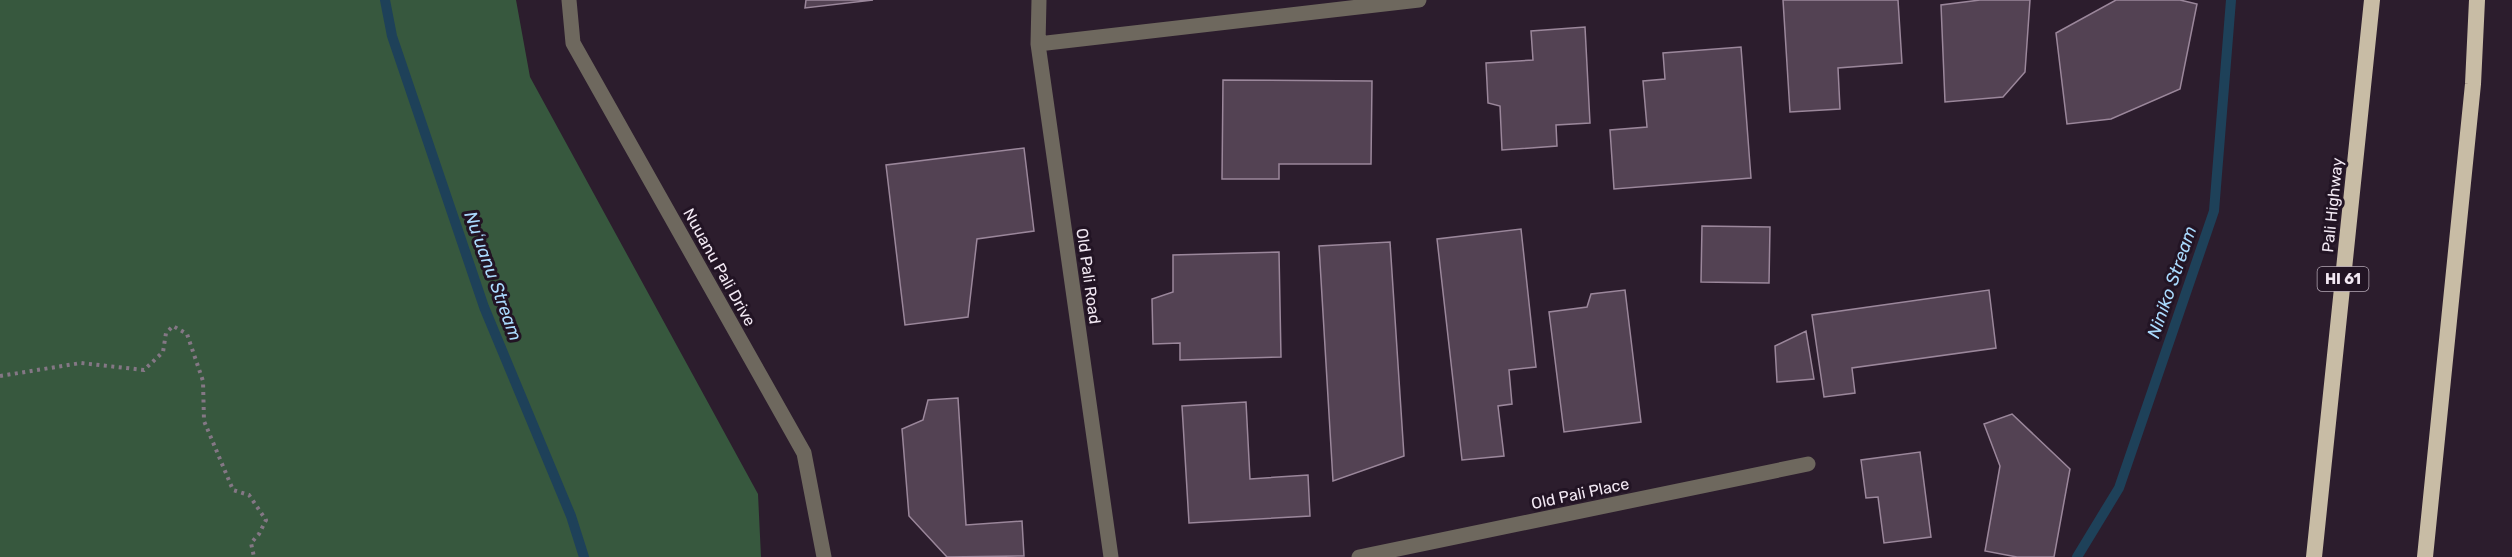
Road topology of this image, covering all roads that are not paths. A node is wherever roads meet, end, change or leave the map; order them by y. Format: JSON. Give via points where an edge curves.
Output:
{"nodes":[{"id":1,"x":569,"y":0,"type":"edge"},
{"id":2,"x":1039,"y":0,"type":"edge"},
{"id":3,"x":1419,"y":0,"type":"edge"},
{"id":4,"x":2372,"y":0,"type":"edge"},
{"id":5,"x":2477,"y":0,"type":"edge"},
{"id":6,"x":1038,"y":44,"type":"junction"},
{"id":7,"x":1808,"y":464,"type":"dead end"},
{"id":8,"x":824,"y":557,"type":"edge"},
{"id":9,"x":1111,"y":557,"type":"edge"},
{"id":10,"x":1359,"y":557,"type":"edge"},
{"id":11,"x":2314,"y":557,"type":"edge"},
{"id":12,"x":2425,"y":557,"type":"edge"}],
"edges":[{"from":1,"to":8,"type":"street","name":"Nuuanu Pali Drive","via":[[573,43],[804,453]]},
{"from":2,"to":6,"type":"street","name":"Old Pali Road"},
{"from":3,"to":6,"type":"street"},
{"from":4,"to":11,"type":"highway","name":"Pali Highway","number":"HI 61"},
{"from":5,"to":12,"type":"highway","via":[[2473,84]]},
{"from":6,"to":9,"type":"street","name":"Old Pali Road"},
{"from":7,"to":10,"type":"street","name":"Old Pali Place"}]}
